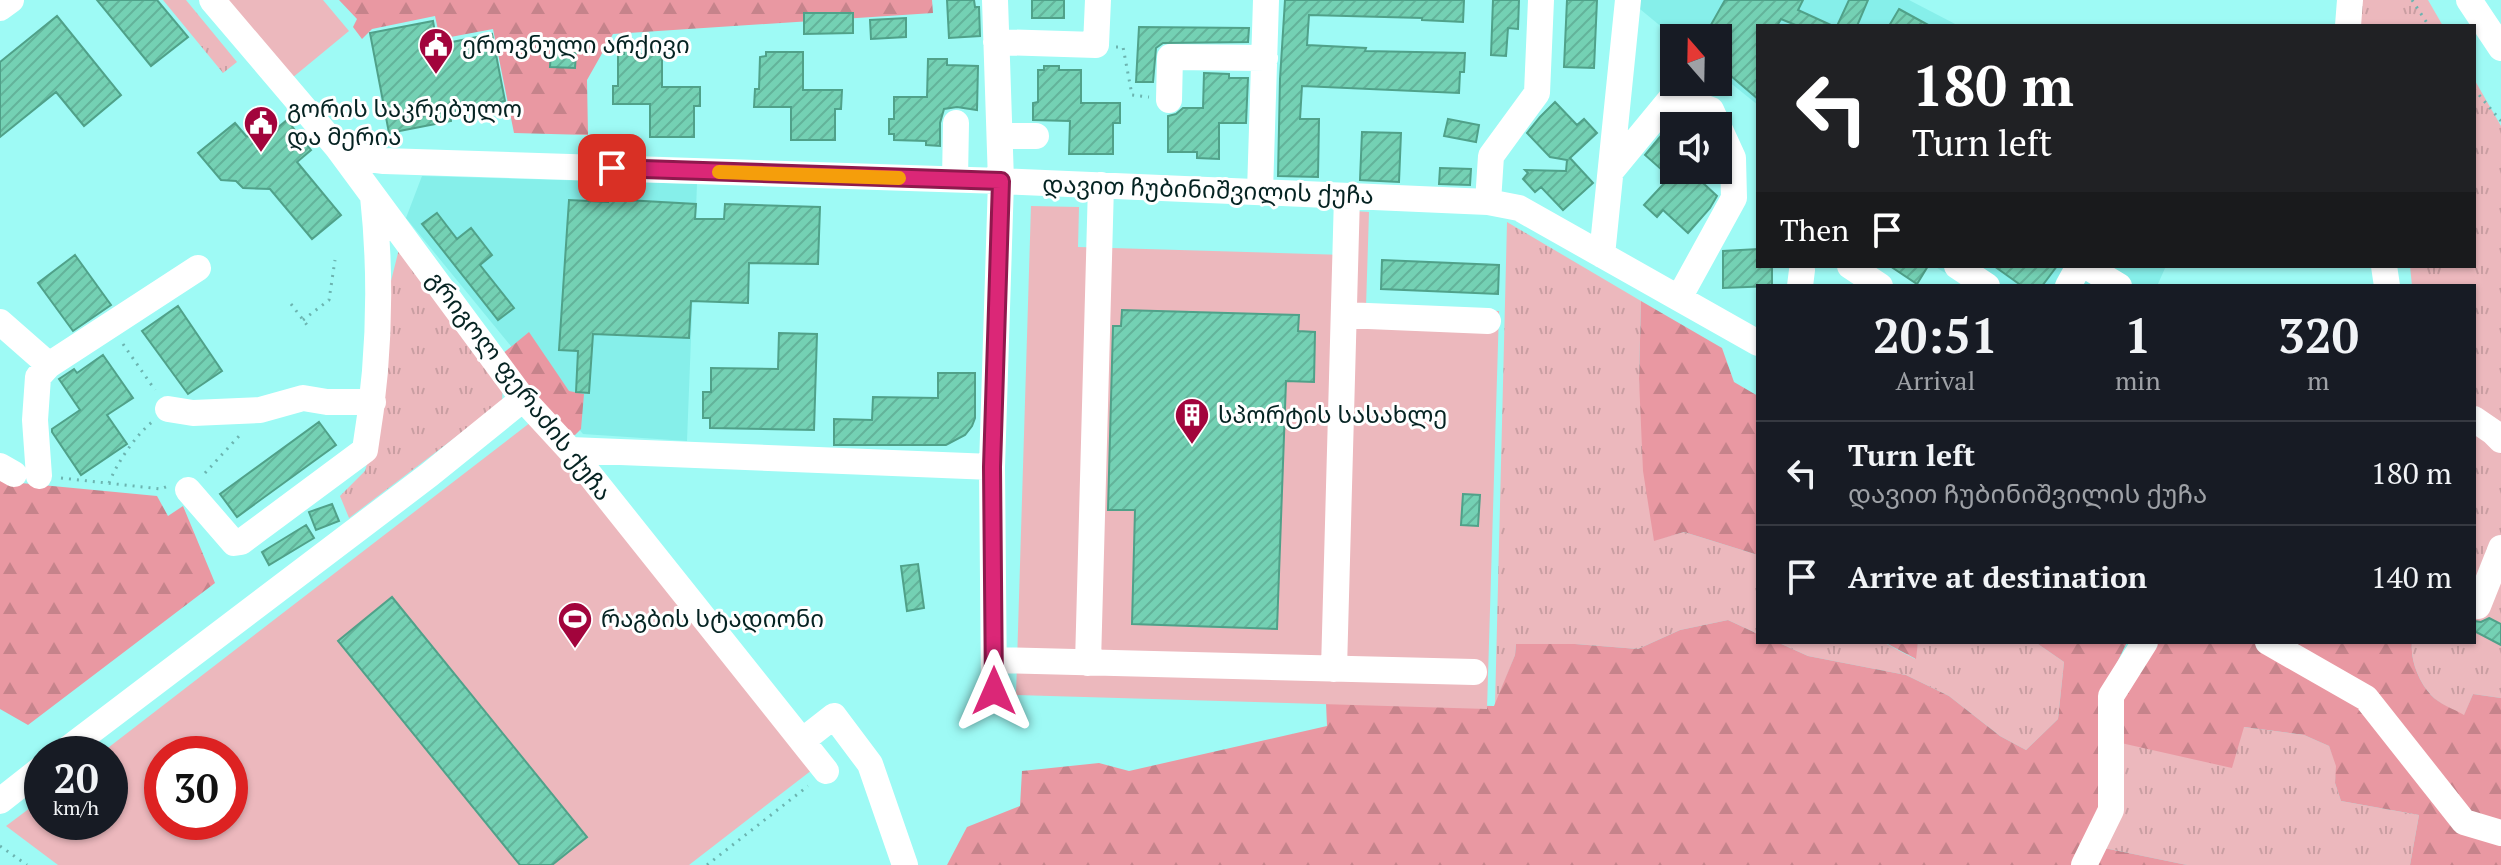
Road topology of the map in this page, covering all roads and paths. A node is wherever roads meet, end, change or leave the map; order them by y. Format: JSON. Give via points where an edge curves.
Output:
{"nodes":[{"id":1,"x":11,"y":0,"type":"edge"},
{"id":2,"x":212,"y":0,"type":"edge"},
{"id":3,"x":995,"y":0,"type":"edge"},
{"id":4,"x":1098,"y":0,"type":"edge"},
{"id":5,"x":1266,"y":0,"type":"edge"},
{"id":6,"x":1541,"y":0,"type":"edge"},
{"id":7,"x":1628,"y":0,"type":"edge"},
{"id":8,"x":2350,"y":0,"type":"edge"},
{"id":9,"x":2412,"y":0,"type":"edge"},
{"id":10,"x":2469,"y":0,"type":"edge"},
{"id":11,"x":0,"y":8,"type":"edge"},
{"id":12,"x":2348,"y":24,"type":"edge"},
{"id":13,"x":2428,"y":24,"type":"edge"},
{"id":14,"x":996,"y":42,"type":"junction"},
{"id":15,"x":2500,"y":44,"type":"edge"},
{"id":16,"x":1096,"y":45,"type":"junction"},
{"id":17,"x":1265,"y":58,"type":"junction"},
{"id":18,"x":2476,"y":91,"type":"edge"},
{"id":19,"x":1169,"y":100,"type":"joint"},
{"id":20,"x":2501,"y":121,"type":"edge"},
{"id":21,"x":956,"y":123,"type":"dead end"},
{"id":22,"x":1000,"y":136,"type":"junction"},
{"id":23,"x":1036,"y":136,"type":"dead end"},
{"id":24,"x":337,"y":147,"type":"junction"},
{"id":25,"x":384,"y":161,"type":"junction"},
{"id":26,"x":1612,"y":170,"type":"junction"},
{"id":27,"x":955,"y":179,"type":"junction"},
{"id":28,"x":1001,"y":181,"type":"junction"},
{"id":29,"x":1101,"y":185,"type":"junction"},
{"id":30,"x":1260,"y":192,"type":"junction"},
{"id":31,"x":1347,"y":196,"type":"junction"},
{"id":32,"x":373,"y":198,"type":"junction"},
{"id":33,"x":1488,"y":202,"type":"junction"},
{"id":34,"x":1602,"y":255,"type":"junction"},
{"id":35,"x":335,"y":260,"type":"dead end"},
{"id":36,"x":198,"y":268,"type":"dead end"},
{"id":37,"x":1852,"y":268,"type":"edge"},
{"id":38,"x":1960,"y":268,"type":"edge"},
{"id":39,"x":2089,"y":268,"type":"edge"},
{"id":40,"x":1877,"y":284,"type":"edge"},
{"id":41,"x":1984,"y":284,"type":"edge"},
{"id":42,"x":2116,"y":284,"type":"edge"},
{"id":43,"x":1679,"y":298,"type":"junction"},
{"id":44,"x":291,"y":304,"type":"dead end"},
{"id":45,"x":1344,"y":315,"type":"junction"},
{"id":46,"x":303,"y":320,"type":"junction"},
{"id":47,"x":1488,"y":321,"type":"dead end"},
{"id":48,"x":0,"y":322,"type":"edge"},
{"id":49,"x":111,"y":325,"type":"junction"},
{"id":50,"x":310,"y":329,"type":"dead end"},
{"id":51,"x":1756,"y":342,"type":"edge"},
{"id":52,"x":49,"y":365,"type":"junction"},
{"id":53,"x":523,"y":399,"type":"junction"},
{"id":54,"x":373,"y":402,"type":"junction"},
{"id":55,"x":168,"y":409,"type":"junction"},
{"id":56,"x":260,"y":410,"type":"junction"},
{"id":57,"x":2476,"y":421,"type":"edge"},
{"id":58,"x":2501,"y":440,"type":"edge"},
{"id":59,"x":570,"y":450,"type":"junction"},
{"id":60,"x":992,"y":467,"type":"junction"},
{"id":61,"x":18,"y":472,"type":"edge"},
{"id":62,"x":109,"y":483,"type":"junction"},
{"id":63,"x":188,"y":490,"type":"junction"},
{"id":64,"x":2501,"y":548,"type":"edge"},
{"id":65,"x":2478,"y":606,"type":"dead end"},
{"id":66,"x":2144,"y":644,"type":"edge"},
{"id":67,"x":2272,"y":644,"type":"edge"},
{"id":68,"x":994,"y":660,"type":"junction"},
{"id":69,"x":1088,"y":663,"type":"junction"},
{"id":70,"x":1334,"y":669,"type":"junction"},
{"id":71,"x":1474,"y":672,"type":"dead end"},
{"id":72,"x":994,"y":691,"type":"dead end"},
{"id":73,"x":85,"y":736,"type":"edge"},
{"id":74,"x":802,"y":741,"type":"junction"},
{"id":75,"x":826,"y":771,"type":"joint"},
{"id":76,"x":24,"y":782,"type":"edge"},
{"id":77,"x":0,"y":801,"type":"edge"},
{"id":78,"x":2501,"y":833,"type":"edge"},
{"id":79,"x":0,"y":846,"type":"edge"},
{"id":80,"x":27,"y":865,"type":"edge"},
{"id":81,"x":707,"y":865,"type":"edge"},
{"id":82,"x":905,"y":865,"type":"edge"},
{"id":83,"x":2084,"y":865,"type":"edge"}],
"edges":[{"from":1,"to":11,"type":"street"},
{"from":2,"to":24,"type":"street","name":"გრიგოლ ფერაძის ქუჩა"},
{"from":3,"to":14,"type":"street"},
{"from":4,"to":16,"type":"street"},
{"from":5,"to":17,"type":"street"},
{"from":6,"to":33,"type":"street","via":[[1537,93],[1491,156]]},
{"from":7,"to":26,"type":"street"},
{"from":8,"to":12,"type":"street"},
{"from":9,"to":13,"type":"path"},
{"from":10,"to":15,"type":"street"},
{"from":14,"to":16,"type":"street"},
{"from":14,"to":22,"type":"street"},
{"from":16,"to":19,"type":"path","via":[[1123,47],[1132,95]]},
{"from":17,"to":19,"type":"street","via":[[1170,57]]},
{"from":17,"to":30,"type":"street"},
{"from":18,"to":20,"type":"path"},
{"from":21,"to":27,"type":"street"},
{"from":22,"to":23,"type":"street"},
{"from":22,"to":28,"type":"street"},
{"from":24,"to":25,"type":"street","name":"დავით ჩუბინიშვილის ქუჩა"},
{"from":24,"to":32,"type":"street","name":"გრიგოლ ფერაძის ქუჩა"},
{"from":25,"to":27,"type":"street","name":"დავით ჩუბინიშვილის ქუჩა"},
{"from":25,"to":32,"type":"street","via":[[375,171]]},
{"from":26,"to":34,"type":"street"},
{"from":26,"to":43,"type":"street","via":[[1673,96],[1711,110],[1733,158],[1734,198]]},
{"from":27,"to":28,"type":"street","name":"დავით ჩუბინიშვილის ქუჩა"},
{"from":28,"to":29,"type":"street","name":"დავით ჩუბინიშვილის ქუჩა"},
{"from":28,"to":60,"type":"street"},
{"from":29,"to":30,"type":"street","name":"დავით ჩუბინიშვილის ქუჩა"},
{"from":29,"to":69,"type":"street"},
{"from":30,"to":31,"type":"street","name":"დავით ჩუბინიშვილის ქუჩა"},
{"from":31,"to":33,"type":"street","name":"დავით ჩუბინიშვილის ქუჩა"},
{"from":31,"to":45,"type":"street"},
{"from":32,"to":53,"type":"street","name":"გრიგოლ ფერაძის ქუჩა"},
{"from":32,"to":54,"type":"street"},
{"from":33,"to":34,"type":"street","name":"დავით ჩუბინიშვილის ქუჩა","via":[[1519,208]]},
{"from":34,"to":43,"type":"street","name":"დავით ჩუბინიშვილის ქუჩა"},
{"from":35,"to":46,"type":"path","via":[[329,300]]},
{"from":36,"to":49,"type":"street"},
{"from":37,"to":40,"type":"street"},
{"from":38,"to":41,"type":"street"},
{"from":39,"to":42,"type":"street"},
{"from":43,"to":51,"type":"street","name":"დავით ჩუბინიშვილის ქუჩა"},
{"from":44,"to":46,"type":"path"},
{"from":45,"to":47,"type":"street"},
{"from":45,"to":70,"type":"street"},
{"from":46,"to":50,"type":"path"},
{"from":48,"to":52,"type":"street"},
{"from":49,"to":52,"type":"street"},
{"from":49,"to":55,"type":"path"},
{"from":52,"to":61,"type":"street","via":[[38,377],[35,420]]},
{"from":53,"to":59,"type":"street","name":"გრიგოლ ფერაძის ქუჩა"},
{"from":53,"to":73,"type":"street"},
{"from":54,"to":56,"type":"street","via":[[303,398]]},
{"from":54,"to":63,"type":"street","via":[[365,450],[241,542],[229,540]]},
{"from":55,"to":56,"type":"street"},
{"from":55,"to":62,"type":"path","via":[[137,435]]},
{"from":56,"to":63,"type":"path"},
{"from":57,"to":58,"type":"street"},
{"from":59,"to":60,"type":"street"},
{"from":59,"to":74,"type":"street","name":"გრიგოლ ფერაძის ქუჩა"},
{"from":60,"to":68,"type":"street"},
{"from":61,"to":62,"type":"path"},
{"from":62,"to":63,"type":"path","via":[[161,489],[177,481]]},
{"from":64,"to":65,"type":"street"},
{"from":66,"to":83,"type":"street","via":[[2111,696],[2111,810]]},
{"from":67,"to":78,"type":"street","via":[[2366,698],[2464,822]]},
{"from":68,"to":69,"type":"street"},
{"from":68,"to":72,"type":"street"},
{"from":69,"to":70,"type":"street"},
{"from":70,"to":71,"type":"street"},
{"from":74,"to":75,"type":"street","name":"გრიგოლ ფერაძის ქუჩა"},
{"from":74,"to":82,"type":"street","via":[[834,716],[870,764]]},
{"from":75,"to":81,"type":"path"},
{"from":76,"to":77,"type":"street"},
{"from":79,"to":80,"type":"path"}]}
